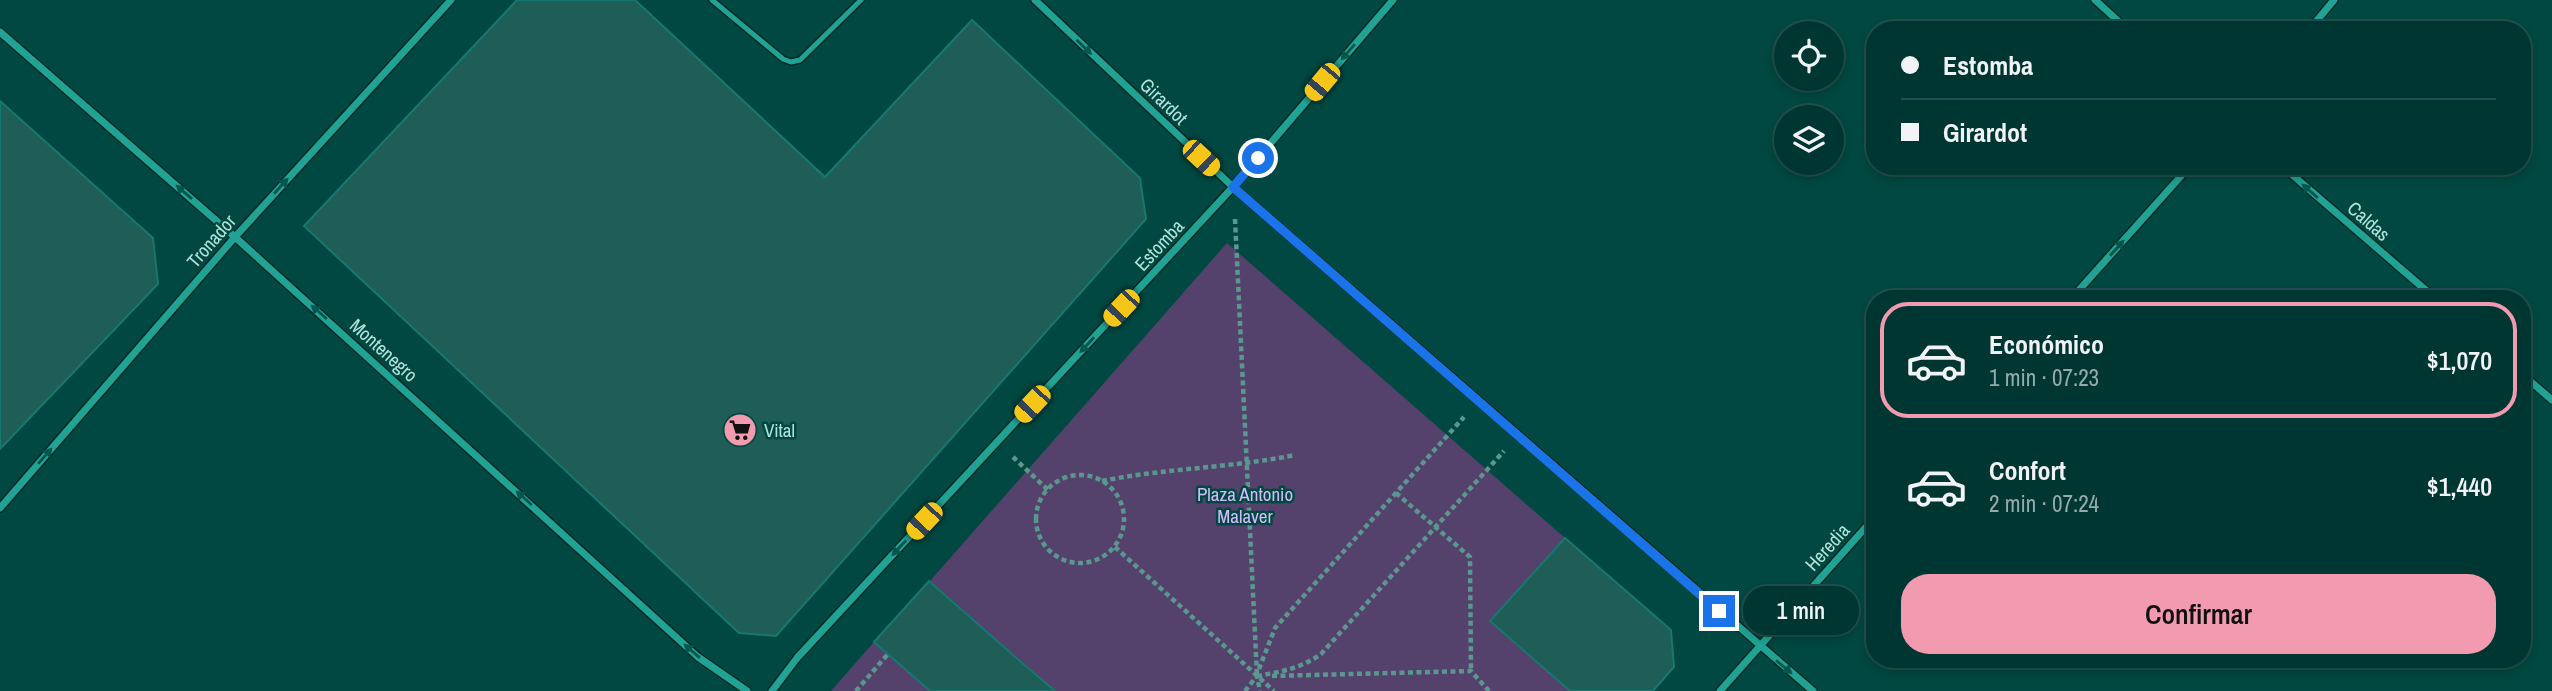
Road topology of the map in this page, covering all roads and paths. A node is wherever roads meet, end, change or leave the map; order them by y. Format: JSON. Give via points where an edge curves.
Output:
{"nodes":[{"id":1,"x":451,"y":0,"type":"edge"},
{"id":2,"x":712,"y":0,"type":"edge"},
{"id":3,"x":861,"y":0,"type":"edge"},
{"id":4,"x":1035,"y":0,"type":"edge"},
{"id":5,"x":1393,"y":0,"type":"edge"},
{"id":6,"x":2095,"y":0,"type":"edge"},
{"id":7,"x":2334,"y":0,"type":"edge"},
{"id":8,"x":2118,"y":21,"type":"edge"},
{"id":9,"x":2316,"y":21,"type":"edge"},
{"id":10,"x":0,"y":33,"type":"edge"},
{"id":11,"x":2182,"y":175,"type":"edge"},
{"id":12,"x":2292,"y":175,"type":"edge"},
{"id":13,"x":1233,"y":187,"type":"junction"},
{"id":14,"x":236,"y":237,"type":"junction"},
{"id":15,"x":2079,"y":290,"type":"edge"},
{"id":16,"x":2426,"y":290,"type":"edge"},
{"id":17,"x":2531,"y":382,"type":"edge"},
{"id":18,"x":2552,"y":400,"type":"edge"},
{"id":19,"x":1479,"y":401,"type":"junction"},
{"id":20,"x":1518,"y":435,"type":"junction"},
{"id":21,"x":997,"y":442,"type":"junction"},
{"id":22,"x":1295,"y":455,"type":"dead end"},
{"id":23,"x":1247,"y":465,"type":"junction"},
{"id":24,"x":1101,"y":481,"type":"junction"},
{"id":25,"x":1048,"y":490,"type":"junction"},
{"id":26,"x":1396,"y":493,"type":"junction"},
{"id":27,"x":0,"y":508,"type":"edge"},
{"id":28,"x":1434,"y":526,"type":"junction"},
{"id":29,"x":1866,"y":527,"type":"edge"},
{"id":30,"x":1115,"y":547,"type":"junction"},
{"id":31,"x":1760,"y":646,"type":"junction"},
{"id":32,"x":888,"y":654,"type":"dead end"},
{"id":33,"x":1471,"y":671,"type":"junction"},
{"id":34,"x":1257,"y":677,"type":"junction"},
{"id":35,"x":747,"y":691,"type":"edge"},
{"id":36,"x":772,"y":691,"type":"edge"},
{"id":37,"x":856,"y":691,"type":"edge"},
{"id":38,"x":1245,"y":691,"type":"edge"},
{"id":39,"x":1260,"y":691,"type":"edge"},
{"id":40,"x":1275,"y":691,"type":"edge"},
{"id":41,"x":1489,"y":691,"type":"edge"},
{"id":42,"x":1720,"y":691,"type":"edge"},
{"id":43,"x":1813,"y":691,"type":"edge"}],
"edges":[{"from":14,"to":1,"type":"street","name":"Tronador","one_way":true},
{"from":2,"to":3,"type":"lane","via":[[791,62],[800,60]]},
{"from":4,"to":13,"type":"street","name":"Girardot","one_way":true},
{"from":5,"to":13,"type":"street","name":"Estomba","one_way":true},
{"from":6,"to":8,"type":"street"},
{"from":7,"to":9,"type":"street"},
{"from":14,"to":10,"type":"street","name":"Montenegro","one_way":true},
{"from":15,"to":11,"type":"street","one_way":true},
{"from":16,"to":12,"type":"street","name":"Caldas","one_way":true},
{"from":13,"to":19,"type":"street","name":"Girardot"},
{"from":13,"to":21,"type":"street","name":"Estomba","one_way":true},
{"from":13,"to":23,"type":"path"},
{"from":27,"to":14,"type":"street","name":"Tronador","one_way":true},
{"from":35,"to":14,"type":"street","name":"Montenegro","one_way":true,"via":[[698,657]]},
{"from":17,"to":18,"type":"street"},
{"from":19,"to":20,"type":"street","name":"Girardot"},
{"from":19,"to":26,"type":"path"},
{"from":20,"to":28,"type":"path"},
{"from":20,"to":31,"type":"street","name":"Girardot"},
{"from":21,"to":25,"type":"path"},
{"from":21,"to":36,"type":"street","name":"Estomba","one_way":true,"via":[[797,658]]},
{"from":22,"to":23,"type":"path"},
{"from":23,"to":24,"type":"path","via":[[1148,471]]},
{"from":23,"to":34,"type":"path"},
{"from":24,"to":25,"type":"path","via":[[1074,476]]},
{"from":24,"to":30,"type":"path","via":[[1113,489],[1125,515]]},
{"from":25,"to":30,"type":"path","via":[[1036,516],[1038,531],[1054,555],[1082,563]]},
{"from":26,"to":28,"type":"path"},
{"from":26,"to":34,"type":"path","via":[[1275,628]]},
{"from":28,"to":33,"type":"path","via":[[1470,557]]},
{"from":28,"to":34,"type":"path","via":[[1321,654],[1297,667]]},
{"from":29,"to":31,"type":"street","name":"Heredia"},
{"from":30,"to":34,"type":"path"},
{"from":31,"to":42,"type":"street","name":"Heredia"},
{"from":31,"to":43,"type":"street","name":"Girardot","one_way":true},
{"from":32,"to":37,"type":"path"},
{"from":33,"to":34,"type":"path"},
{"from":33,"to":41,"type":"path"},
{"from":34,"to":38,"type":"path"},
{"from":34,"to":39,"type":"path"},
{"from":34,"to":40,"type":"path"}]}
